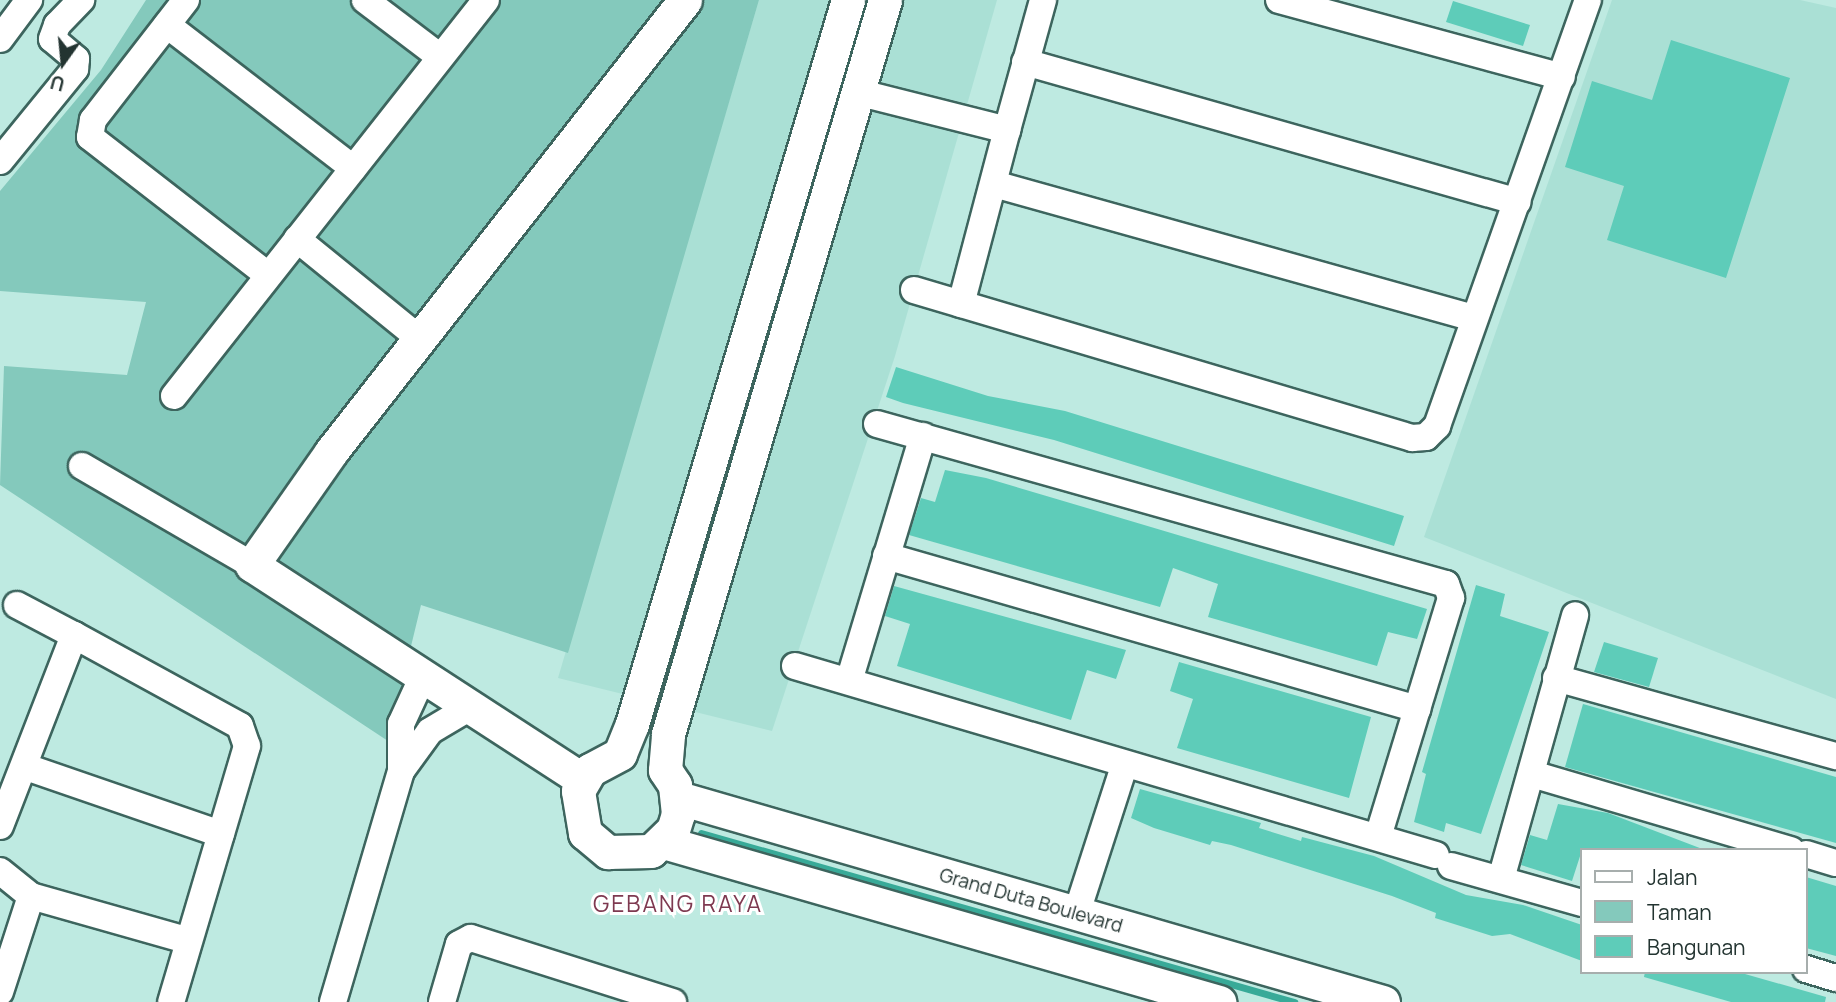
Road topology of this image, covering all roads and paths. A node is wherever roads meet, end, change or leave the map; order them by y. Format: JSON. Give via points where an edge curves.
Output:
{"nodes":[{"id":1,"x":81,"y":0,"type":"edge"},
{"id":2,"x":186,"y":0,"type":"edge"},
{"id":3,"x":365,"y":0,"type":"edge"},
{"id":4,"x":485,"y":0,"type":"edge"},
{"id":5,"x":685,"y":0,"type":"edge"},
{"id":6,"x":848,"y":0,"type":"edge"},
{"id":7,"x":885,"y":0,"type":"edge"},
{"id":8,"x":1043,"y":0,"type":"edge"},
{"id":9,"x":1279,"y":0,"type":"edge"},
{"id":10,"x":1588,"y":0,"type":"edge"},
{"id":11,"x":25,"y":6,"type":"edge"},
{"id":12,"x":167,"y":25,"type":"junction"},
{"id":13,"x":0,"y":39,"type":"edge"},
{"id":14,"x":52,"y":39,"type":"junction"},
{"id":15,"x":440,"y":57,"type":"junction"},
{"id":16,"x":1025,"y":62,"type":"junction"},
{"id":17,"x":1562,"y":77,"type":"junction"},
{"id":18,"x":857,"y":92,"type":"junction"},
{"id":19,"x":1007,"y":130,"type":"junction"},
{"id":20,"x":0,"y":160,"type":"edge"},
{"id":21,"x":353,"y":167,"type":"junction"},
{"id":22,"x":994,"y":184,"type":"junction"},
{"id":23,"x":1518,"y":202,"type":"junction"},
{"id":24,"x":297,"y":239,"type":"junction"},
{"id":25,"x":268,"y":275,"type":"junction"},
{"id":26,"x":914,"y":290,"type":"dead end"},
{"id":27,"x":961,"y":304,"type":"junction"},
{"id":28,"x":779,"y":307,"type":"junction"},
{"id":29,"x":1473,"y":318,"type":"junction"},
{"id":30,"x":419,"y":338,"type":"junction"},
{"id":31,"x":174,"y":396,"type":"dead end"},
{"id":32,"x":877,"y":424,"type":"dead end"},
{"id":33,"x":923,"y":436,"type":"junction"},
{"id":34,"x":82,"y":466,"type":"dead end"},
{"id":35,"x":887,"y":556,"type":"junction"},
{"id":36,"x":253,"y":565,"type":"junction"},
{"id":37,"x":17,"y":605,"type":"dead end"},
{"id":38,"x":1575,"y":615,"type":"dead end"},
{"id":39,"x":75,"y":635,"type":"junction"},
{"id":40,"x":795,"y":666,"type":"dead end"},
{"id":41,"x":424,"y":674,"type":"junction"},
{"id":42,"x":1556,"y":678,"type":"junction"},
{"id":43,"x":849,"y":681,"type":"junction"},
{"id":44,"x":472,"y":706,"type":"junction"},
{"id":45,"x":1417,"y":709,"type":"junction"},
{"id":46,"x":1836,"y":756,"type":"edge"},
{"id":47,"x":1124,"y":766,"type":"junction"},
{"id":48,"x":26,"y":767,"type":"junction"},
{"id":49,"x":401,"y":771,"type":"junction"},
{"id":50,"x":1532,"y":774,"type":"junction"},
{"id":51,"x":583,"y":780,"type":"junction"},
{"id":52,"x":672,"y":784,"type":"junction"},
{"id":53,"x":0,"y":826,"type":"edge"},
{"id":54,"x":221,"y":834,"type":"junction"},
{"id":55,"x":1378,"y":837,"type":"junction"},
{"id":56,"x":663,"y":842,"type":"junction"},
{"id":57,"x":1784,"y":848,"type":"edge"},
{"id":58,"x":1808,"y":855,"type":"edge"},
{"id":59,"x":1836,"y":863,"type":"edge"},
{"id":60,"x":0,"y":871,"type":"edge"},
{"id":61,"x":1501,"y":879,"type":"junction"},
{"id":62,"x":31,"y":896,"type":"junction"},
{"id":63,"x":1580,"y":902,"type":"edge"},
{"id":64,"x":1076,"y":915,"type":"junction"},
{"id":65,"x":187,"y":940,"type":"junction"},
{"id":66,"x":1808,"y":970,"type":"edge"},
{"id":67,"x":1836,"y":978,"type":"edge"},
{"id":68,"x":0,"y":992,"type":"edge"},
{"id":69,"x":171,"y":1002,"type":"edge"},
{"id":70,"x":333,"y":1002,"type":"edge"},
{"id":71,"x":442,"y":1002,"type":"edge"},
{"id":72,"x":673,"y":1002,"type":"edge"},
{"id":73,"x":1219,"y":1002,"type":"edge"},
{"id":74,"x":1383,"y":1002,"type":"edge"}],
"edges":[{"from":1,"to":14,"type":"street","via":[[57,25]]},
{"from":2,"to":12,"type":"street"},
{"from":3,"to":15,"type":"street"},
{"from":4,"to":15,"type":"street"},
{"from":5,"to":30,"type":"street"},
{"from":6,"to":28,"type":"street"},
{"from":7,"to":18,"type":"street"},
{"from":8,"to":16,"type":"street"},
{"from":9,"to":17,"type":"street"},
{"from":10,"to":17,"type":"street"},
{"from":11,"to":13,"type":"street"},
{"from":11,"to":14,"type":"street"},
{"from":12,"to":21,"type":"street"},
{"from":12,"to":25,"type":"street","via":[[93,120],[90,137]]},
{"from":14,"to":20,"type":"street","via":[[76,59],[75,69]]},
{"from":15,"to":21,"type":"street"},
{"from":16,"to":19,"type":"street"},
{"from":16,"to":23,"type":"street"},
{"from":17,"to":23,"type":"street"},
{"from":18,"to":19,"type":"street"},
{"from":18,"to":28,"type":"street"},
{"from":19,"to":22,"type":"street"},
{"from":21,"to":24,"type":"street"},
{"from":22,"to":27,"type":"street"},
{"from":22,"to":29,"type":"street"},
{"from":23,"to":29,"type":"street"},
{"from":24,"to":25,"type":"street"},
{"from":24,"to":30,"type":"street"},
{"from":25,"to":31,"type":"street"},
{"from":26,"to":27,"type":"street"},
{"from":27,"to":29,"type":"street","via":[[1412,438],[1426,437],[1437,426]]},
{"from":28,"to":51,"type":"street","via":[[621,754],[599,762]]},
{"from":28,"to":52,"type":"street","via":[[668,734]]},
{"from":30,"to":36,"type":"street"},
{"from":32,"to":33,"type":"street"},
{"from":33,"to":35,"type":"street"},
{"from":33,"to":45,"type":"street","via":[[1440,581],[1451,598]]},
{"from":34,"to":36,"type":"street"},
{"from":35,"to":43,"type":"street"},
{"from":35,"to":45,"type":"street"},
{"from":36,"to":41,"type":"street"},
{"from":37,"to":39,"type":"street"},
{"from":38,"to":42,"type":"street"},
{"from":39,"to":48,"type":"street"},
{"from":39,"to":54,"type":"street","via":[[233,719],[245,732],[247,746]]},
{"from":40,"to":43,"type":"street"},
{"from":41,"to":44,"type":"street"},
{"from":41,"to":49,"type":"street","via":[[401,724]]},
{"from":42,"to":46,"type":"street"},
{"from":42,"to":50,"type":"street"},
{"from":43,"to":47,"type":"street"},
{"from":44,"to":49,"type":"street","via":[[430,731]]},
{"from":44,"to":51,"type":"street"},
{"from":45,"to":55,"type":"street"},
{"from":47,"to":55,"type":"street"},
{"from":47,"to":64,"type":"street"},
{"from":48,"to":53,"type":"street"},
{"from":48,"to":54,"type":"street"},
{"from":49,"to":70,"type":"street"},
{"from":50,"to":57,"type":"street"},
{"from":50,"to":61,"type":"street"},
{"from":51,"to":56,"type":"street","via":[[579,820],[595,844],[622,856],[651,851]]},
{"from":52,"to":56,"type":"street","via":[[673,830]]},
{"from":52,"to":64,"type":"street","name":"Grand Duta Boulevard"},
{"from":54,"to":65,"type":"street"},
{"from":55,"to":61,"type":"street"},
{"from":56,"to":73,"type":"street"},
{"from":58,"to":59,"type":"street"},
{"from":60,"to":62,"type":"street"},
{"from":61,"to":63,"type":"street"},
{"from":62,"to":65,"type":"street"},
{"from":62,"to":68,"type":"street"},
{"from":64,"to":74,"type":"street","name":"Grand Duta Boulevard"},
{"from":65,"to":69,"type":"street"},
{"from":66,"to":67,"type":"street"},
{"from":71,"to":72,"type":"street","via":[[459,944],[471,938]]}]}
